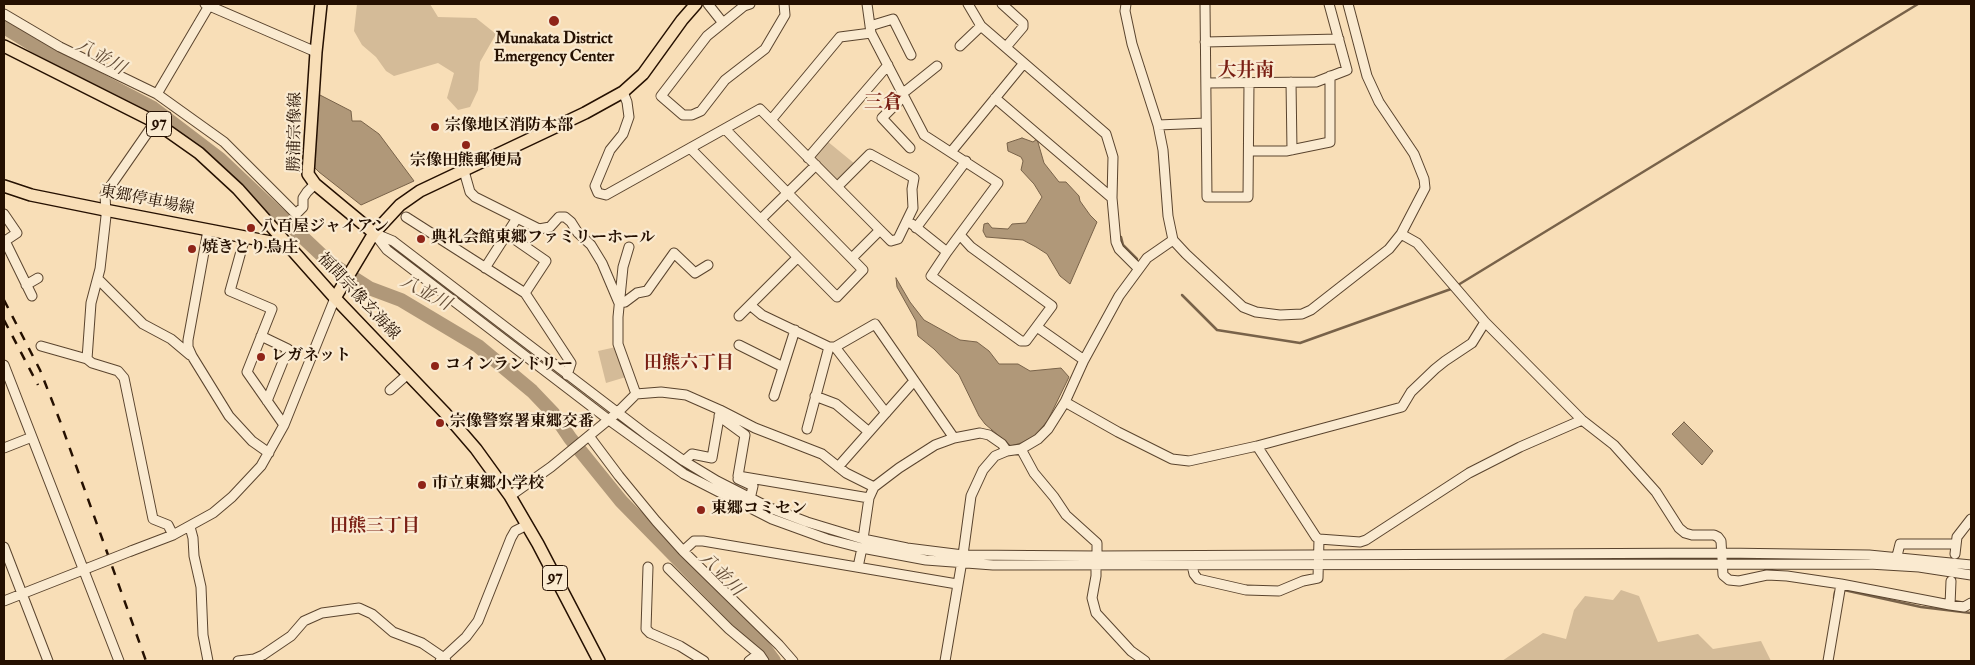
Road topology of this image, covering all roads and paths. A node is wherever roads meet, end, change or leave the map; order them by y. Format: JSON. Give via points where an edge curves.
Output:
{"nodes":[{"id":1,"x":208,"y":4,"type":"edge"},
{"id":2,"x":321,"y":4,"type":"edge"},
{"id":3,"x":696,"y":4,"type":"edge"},
{"id":4,"x":708,"y":4,"type":"edge"},
{"id":5,"x":750,"y":4,"type":"edge"},
{"id":6,"x":784,"y":4,"type":"edge"},
{"id":7,"x":867,"y":4,"type":"edge"},
{"id":8,"x":968,"y":4,"type":"edge"},
{"id":9,"x":1002,"y":4,"type":"edge"},
{"id":10,"x":1126,"y":4,"type":"edge"},
{"id":11,"x":1205,"y":4,"type":"edge"},
{"id":12,"x":1329,"y":4,"type":"edge"},
{"id":13,"x":1348,"y":4,"type":"edge"},
{"id":14,"x":4,"y":14,"type":"edge"},
{"id":15,"x":723,"y":23,"type":"junction"},
{"id":16,"x":981,"y":26,"type":"junction"},
{"id":17,"x":871,"y":30,"type":"junction"},
{"id":18,"x":1339,"y":39,"type":"junction"},
{"id":19,"x":1205,"y":42,"type":"junction"},
{"id":20,"x":4,"y":46,"type":"edge"},
{"id":21,"x":960,"y":46,"type":"dead end"},
{"id":22,"x":1006,"y":47,"type":"junction"},
{"id":23,"x":316,"y":52,"type":"junction"},
{"id":24,"x":911,"y":55,"type":"dead end"},
{"id":25,"x":1024,"y":63,"type":"junction"},
{"id":26,"x":888,"y":65,"type":"junction"},
{"id":27,"x":937,"y":66,"type":"dead end"},
{"id":28,"x":1330,"y":76,"type":"junction"},
{"id":29,"x":1290,"y":82,"type":"junction"},
{"id":30,"x":1206,"y":83,"type":"junction"},
{"id":31,"x":1248,"y":83,"type":"junction"},
{"id":32,"x":623,"y":92,"type":"junction"},
{"id":33,"x":157,"y":94,"type":"junction"},
{"id":34,"x":903,"y":94,"type":"junction"},
{"id":35,"x":995,"y":98,"type":"junction"},
{"id":36,"x":771,"y":120,"type":"junction"},
{"id":37,"x":154,"y":122,"type":"junction"},
{"id":38,"x":1206,"y":123,"type":"junction"},
{"id":39,"x":1158,"y":125,"type":"junction"},
{"id":40,"x":725,"y":129,"type":"junction"},
{"id":41,"x":690,"y":148,"type":"junction"},
{"id":42,"x":910,"y":148,"type":"dead end"},
{"id":43,"x":1292,"y":150,"type":"junction"},
{"id":44,"x":1249,"y":151,"type":"junction"},
{"id":45,"x":951,"y":152,"type":"junction"},
{"id":46,"x":808,"y":158,"type":"junction"},
{"id":47,"x":966,"y":161,"type":"junction"},
{"id":48,"x":816,"y":165,"type":"junction"},
{"id":49,"x":464,"y":171,"type":"junction"},
{"id":50,"x":315,"y":184,"type":"junction"},
{"id":51,"x":838,"y":186,"type":"junction"},
{"id":52,"x":4,"y":188,"type":"edge"},
{"id":53,"x":788,"y":193,"type":"junction"},
{"id":54,"x":1112,"y":198,"type":"junction"},
{"id":55,"x":105,"y":210,"type":"junction"},
{"id":56,"x":4,"y":214,"type":"edge"},
{"id":57,"x":406,"y":217,"type":"dead end"},
{"id":58,"x":517,"y":218,"type":"junction"},
{"id":59,"x":761,"y":219,"type":"junction"},
{"id":60,"x":908,"y":221,"type":"junction"},
{"id":61,"x":916,"y":228,"type":"junction"},
{"id":62,"x":208,"y":230,"type":"junction"},
{"id":63,"x":880,"y":230,"type":"junction"},
{"id":64,"x":374,"y":233,"type":"junction"},
{"id":65,"x":507,"y":234,"type":"junction"},
{"id":66,"x":1402,"y":234,"type":"junction"},
{"id":67,"x":960,"y":235,"type":"junction"},
{"id":68,"x":245,"y":237,"type":"junction"},
{"id":69,"x":1173,"y":240,"type":"junction"},
{"id":70,"x":285,"y":242,"type":"junction"},
{"id":71,"x":629,"y":247,"type":"dead end"},
{"id":72,"x":948,"y":252,"type":"junction"},
{"id":73,"x":797,"y":258,"type":"junction"},
{"id":74,"x":852,"y":258,"type":"junction"},
{"id":75,"x":708,"y":265,"type":"dead end"},
{"id":76,"x":485,"y":268,"type":"junction"},
{"id":77,"x":1138,"y":268,"type":"junction"},
{"id":78,"x":38,"y":278,"type":"dead end"},
{"id":79,"x":98,"y":279,"type":"junction"},
{"id":80,"x":26,"y":285,"type":"junction"},
{"id":81,"x":525,"y":293,"type":"junction"},
{"id":82,"x":32,"y":296,"type":"dead end"},
{"id":83,"x":335,"y":298,"type":"junction"},
{"id":84,"x":619,"y":303,"type":"junction"},
{"id":85,"x":750,"y":305,"type":"junction"},
{"id":86,"x":739,"y":316,"type":"dead end"},
{"id":87,"x":1485,"y":322,"type":"junction"},
{"id":88,"x":1037,"y":327,"type":"junction"},
{"id":89,"x":795,"y":330,"type":"junction"},
{"id":90,"x":261,"y":336,"type":"junction"},
{"id":91,"x":41,"y":346,"type":"dead end"},
{"id":92,"x":739,"y":346,"type":"dead end"},
{"id":93,"x":832,"y":347,"type":"junction"},
{"id":94,"x":192,"y":356,"type":"junction"},
{"id":95,"x":88,"y":358,"type":"junction"},
{"id":96,"x":1084,"y":360,"type":"junction"},
{"id":97,"x":4,"y":365,"type":"edge"},
{"id":98,"x":783,"y":367,"type":"junction"},
{"id":99,"x":408,"y":374,"type":"junction"},
{"id":100,"x":567,"y":374,"type":"junction"},
{"id":101,"x":914,"y":380,"type":"junction"},
{"id":102,"x":390,"y":390,"type":"dead end"},
{"id":103,"x":636,"y":394,"type":"junction"},
{"id":104,"x":774,"y":396,"type":"dead end"},
{"id":105,"x":815,"y":396,"type":"junction"},
{"id":106,"x":267,"y":400,"type":"junction"},
{"id":107,"x":1065,"y":402,"type":"junction"},
{"id":108,"x":618,"y":412,"type":"junction"},
{"id":109,"x":720,"y":413,"type":"junction"},
{"id":110,"x":886,"y":413,"type":"junction"},
{"id":111,"x":609,"y":420,"type":"junction"},
{"id":112,"x":1582,"y":420,"type":"junction"},
{"id":113,"x":284,"y":425,"type":"junction"},
{"id":114,"x":806,"y":429,"type":"dead end"},
{"id":115,"x":869,"y":432,"type":"junction"},
{"id":116,"x":32,"y":437,"type":"junction"},
{"id":117,"x":588,"y":437,"type":"junction"},
{"id":118,"x":954,"y":438,"type":"junction"},
{"id":119,"x":1257,"y":446,"type":"junction"},
{"id":120,"x":4,"y":448,"type":"edge"},
{"id":121,"x":1020,"y":449,"type":"junction"},
{"id":122,"x":1007,"y":451,"type":"junction"},
{"id":123,"x":269,"y":453,"type":"junction"},
{"id":124,"x":684,"y":461,"type":"junction"},
{"id":125,"x":838,"y":467,"type":"junction"},
{"id":126,"x":738,"y":476,"type":"junction"},
{"id":127,"x":874,"y":487,"type":"junction"},
{"id":128,"x":510,"y":496,"type":"junction"},
{"id":129,"x":869,"y":498,"type":"junction"},
{"id":130,"x":750,"y":499,"type":"junction"},
{"id":131,"x":1971,"y":518,"type":"edge"},
{"id":132,"x":527,"y":525,"type":"junction"},
{"id":133,"x":190,"y":527,"type":"junction"},
{"id":134,"x":173,"y":535,"type":"junction"},
{"id":135,"x":1319,"y":540,"type":"junction"},
{"id":136,"x":863,"y":544,"type":"junction"},
{"id":137,"x":1956,"y":544,"type":"junction"},
{"id":138,"x":4,"y":547,"type":"edge"},
{"id":139,"x":683,"y":551,"type":"junction"},
{"id":140,"x":1722,"y":553,"type":"junction"},
{"id":141,"x":1319,"y":554,"type":"junction"},
{"id":142,"x":1955,"y":554,"type":"dead end"},
{"id":143,"x":1898,"y":556,"type":"junction"},
{"id":144,"x":962,"y":559,"type":"junction"},
{"id":145,"x":1096,"y":560,"type":"junction"},
{"id":146,"x":1722,"y":564,"type":"junction"},
{"id":147,"x":1192,"y":565,"type":"junction"},
{"id":148,"x":1318,"y":565,"type":"junction"},
{"id":149,"x":1971,"y":565,"type":"edge"},
{"id":150,"x":648,"y":567,"type":"dead end"},
{"id":151,"x":858,"y":567,"type":"junction"},
{"id":152,"x":668,"y":568,"type":"dead end"},
{"id":153,"x":86,"y":569,"type":"junction"},
{"id":154,"x":1971,"y":575,"type":"edge"},
{"id":155,"x":1951,"y":581,"type":"dead end"},
{"id":156,"x":957,"y":584,"type":"junction"},
{"id":157,"x":1841,"y":584,"type":"junction"},
{"id":158,"x":22,"y":594,"type":"junction"},
{"id":159,"x":4,"y":600,"type":"edge"},
{"id":160,"x":1971,"y":604,"type":"edge"},
{"id":161,"x":1950,"y":605,"type":"junction"},
{"id":162,"x":761,"y":658,"type":"edge"},
{"id":163,"x":254,"y":660,"type":"edge"},
{"id":164,"x":444,"y":660,"type":"edge"},
{"id":165,"x":47,"y":661,"type":"edge"},
{"id":166,"x":119,"y":661,"type":"edge"},
{"id":167,"x":208,"y":661,"type":"edge"},
{"id":168,"x":238,"y":661,"type":"edge"},
{"id":169,"x":598,"y":661,"type":"edge"},
{"id":170,"x":704,"y":661,"type":"edge"},
{"id":171,"x":749,"y":661,"type":"edge"},
{"id":172,"x":792,"y":661,"type":"edge"},
{"id":173,"x":945,"y":661,"type":"edge"},
{"id":174,"x":1145,"y":661,"type":"edge"},
{"id":175,"x":1828,"y":661,"type":"edge"}],
"edges":[{"from":1,"to":23,"type":"street"},
{"from":1,"to":33,"type":"street"},
{"from":2,"to":23,"type":"main road","name":"勝浦宗像線"},
{"from":3,"to":32,"type":"main road","via":[[643,74]]},
{"from":4,"to":15,"type":"street"},
{"from":5,"to":15,"type":"street"},
{"from":6,"to":15,"type":"street","via":[[785,16],[766,49],[725,80],[701,111],[683,115],[661,96],[707,36]]},
{"from":7,"to":17,"type":"street"},
{"from":8,"to":16,"type":"street"},
{"from":9,"to":22,"type":"street","via":[[1023,23]]},
{"from":10,"to":39,"type":"street","via":[[1132,44]]},
{"from":11,"to":19,"type":"street"},
{"from":12,"to":18,"type":"street"},
{"from":13,"to":66,"type":"street","via":[[1367,76],[1379,102],[1414,154],[1424,179],[1424,188]]},
{"from":14,"to":33,"type":"street","via":[[60,47]]},
{"from":16,"to":21,"type":"street"},
{"from":16,"to":22,"type":"street"},
{"from":17,"to":24,"type":"street","via":[[893,19]]},
{"from":17,"to":26,"type":"street"},
{"from":17,"to":36,"type":"street","via":[[840,37]]},
{"from":18,"to":19,"type":"street"},
{"from":18,"to":28,"type":"street","via":[[1347,70]]},
{"from":19,"to":30,"type":"street"},
{"from":20,"to":37,"type":"main road","name":"福間宗像玄海線","number":"97"},
{"from":22,"to":25,"type":"street"},
{"from":23,"to":50,"type":"main road","name":"勝浦宗像線","via":[[308,174]]},
{"from":25,"to":35,"type":"street"},
{"from":25,"to":54,"type":"street","via":[[1106,134],[1113,157]]},
{"from":26,"to":34,"type":"street"},
{"from":26,"to":46,"type":"street"},
{"from":27,"to":34,"type":"street"},
{"from":28,"to":29,"type":"street","via":[[1316,82]]},
{"from":28,"to":43,"type":"street","via":[[1330,142]]},
{"from":29,"to":31,"type":"street"},
{"from":29,"to":43,"type":"street"},
{"from":30,"to":31,"type":"street"},
{"from":30,"to":38,"type":"street"},
{"from":31,"to":44,"type":"street"},
{"from":32,"to":41,"type":"street","via":[[629,117],[624,134],[610,150],[595,186],[598,193],[606,195]]},
{"from":32,"to":49,"type":"main road"},
{"from":33,"to":50,"type":"street","via":[[224,142],[296,214],[303,207],[306,192]]},
{"from":34,"to":42,"type":"street","via":[[882,118]]},
{"from":34,"to":45,"type":"street","via":[[924,135]]},
{"from":35,"to":45,"type":"street"},
{"from":35,"to":54,"type":"street"},
{"from":36,"to":40,"type":"street","via":[[760,109]]},
{"from":36,"to":46,"type":"street"},
{"from":37,"to":55,"type":"street","via":[[106,194]]},
{"from":37,"to":70,"type":"main road","name":"福間宗像玄海線","number":"97","via":[[209,162]]},
{"from":38,"to":39,"type":"street"},
{"from":38,"to":44,"type":"street","via":[[1207,197],[1248,196]]},
{"from":39,"to":69,"type":"street"},
{"from":40,"to":41,"type":"street"},
{"from":40,"to":53,"type":"street"},
{"from":41,"to":59,"type":"street"},
{"from":43,"to":44,"type":"street"},
{"from":45,"to":47,"type":"street"},
{"from":46,"to":48,"type":"street"},
{"from":47,"to":61,"type":"street"},
{"from":47,"to":67,"type":"street","via":[[998,183]]},
{"from":48,"to":51,"type":"street"},
{"from":48,"to":53,"type":"street"},
{"from":49,"to":58,"type":"street","via":[[470,192],[475,197]]},
{"from":49,"to":64,"type":"main road","via":[[420,191],[400,205]]},
{"from":50,"to":64,"type":"main road","name":"勝浦宗像線"},
{"from":51,"to":60,"type":"street","via":[[870,154],[898,168],[914,178],[913,208]]},
{"from":51,"to":63,"type":"street"},
{"from":52,"to":55,"type":"main road","name":"東郷停車場線"},
{"from":53,"to":59,"type":"street"},
{"from":53,"to":74,"type":"street"},
{"from":54,"to":77,"type":"street","via":[[1116,242]]},
{"from":55,"to":62,"type":"main road","name":"東郷停車場線"},
{"from":55,"to":79,"type":"street"},
{"from":56,"to":80,"type":"street","via":[[17,233],[5,241]]},
{"from":57,"to":76,"type":"street"},
{"from":58,"to":65,"type":"street"},
{"from":58,"to":84,"type":"street","via":[[539,229],[550,227],[559,217],[565,217],[591,245]]},
{"from":59,"to":73,"type":"street"},
{"from":60,"to":61,"type":"street"},
{"from":60,"to":63,"type":"street","via":[[898,239],[891,241]]},
{"from":61,"to":72,"type":"street"},
{"from":62,"to":68,"type":"main road","name":"東郷停車場線"},
{"from":62,"to":94,"type":"street","via":[[188,340]]},
{"from":63,"to":74,"type":"street"},
{"from":64,"to":83,"type":"main road"},
{"from":64,"to":100,"type":"street","via":[[392,241]]},
{"from":64,"to":111,"type":"street","via":[[387,250]]},
{"from":65,"to":76,"type":"street"},
{"from":65,"to":81,"type":"street","via":[[546,261]]},
{"from":66,"to":69,"type":"street","via":[[1389,249],[1311,310],[1302,314],[1280,315],[1243,307]]},
{"from":66,"to":87,"type":"street","via":[[1417,243]]},
{"from":67,"to":72,"type":"street"},
{"from":67,"to":88,"type":"street","via":[[971,247],[1052,306]]},
{"from":68,"to":70,"type":"main road","name":"東郷停車場線"},
{"from":68,"to":90,"type":"street","via":[[230,291],[272,309]]},
{"from":69,"to":77,"type":"street"},
{"from":70,"to":83,"type":"main road","name":"福間宗像玄海線","number":"97"},
{"from":71,"to":84,"type":"street"},
{"from":72,"to":88,"type":"street","via":[[931,276],[1021,341],[1026,341]]},
{"from":73,"to":74,"type":"street","via":[[837,298],[863,270]]},
{"from":73,"to":85,"type":"street"},
{"from":75,"to":84,"type":"street","via":[[695,273],[674,253],[647,291]]},
{"from":76,"to":81,"type":"street"},
{"from":77,"to":96,"type":"street"},
{"from":78,"to":80,"type":"street"},
{"from":79,"to":94,"type":"street","via":[[143,324],[171,339]]},
{"from":79,"to":95,"type":"street","via":[[91,303]]},
{"from":80,"to":82,"type":"street"},
{"from":81,"to":100,"type":"street","via":[[571,364]]},
{"from":83,"to":99,"type":"main road","name":"福間宗像玄海線","number":"97"},
{"from":83,"to":113,"type":"street"},
{"from":84,"to":103,"type":"street","via":[[618,344]]},
{"from":85,"to":86,"type":"street"},
{"from":85,"to":89,"type":"street","via":[[762,315]]},
{"from":87,"to":112,"type":"street"},
{"from":87,"to":119,"type":"street","via":[[1472,343],[1435,370],[1411,392],[1402,407]]},
{"from":88,"to":96,"type":"street"},
{"from":89,"to":93,"type":"street"},
{"from":89,"to":98,"type":"street"},
{"from":90,"to":106,"type":"street","via":[[247,372]]},
{"from":90,"to":106,"type":"street","via":[[288,349]]},
{"from":91,"to":95,"type":"street"},
{"from":92,"to":98,"type":"street"},
{"from":93,"to":101,"type":"street","via":[[875,324]]},
{"from":93,"to":105,"type":"street"},
{"from":93,"to":110,"type":"street"},
{"from":94,"to":123,"type":"street","via":[[229,416],[252,441]]},
{"from":95,"to":134,"type":"street","via":[[92,364],[118,371],[124,378],[154,519],[168,525]]},
{"from":96,"to":107,"type":"street"},
{"from":97,"to":116,"type":"street"},
{"from":98,"to":104,"type":"street"},
{"from":99,"to":102,"type":"street"},
{"from":99,"to":128,"type":"main road","name":"福間宗像玄海線","number":"97","via":[[476,449]]},
{"from":100,"to":108,"type":"street"},
{"from":101,"to":110,"type":"street"},
{"from":101,"to":118,"type":"street"},
{"from":103,"to":108,"type":"street"},
{"from":103,"to":109,"type":"street","via":[[686,395]]},
{"from":105,"to":114,"type":"street"},
{"from":105,"to":115,"type":"street","via":[[836,404]]},
{"from":106,"to":113,"type":"street"},
{"from":107,"to":119,"type":"street","via":[[1172,459],[1189,461]]},
{"from":107,"to":121,"type":"street","via":[[1048,429]]},
{"from":108,"to":111,"type":"street"},
{"from":108,"to":124,"type":"street"},
{"from":109,"to":124,"type":"street","via":[[712,458],[692,454]]},
{"from":109,"to":125,"type":"street","via":[[822,454]]},
{"from":109,"to":126,"type":"street","via":[[745,435]]},
{"from":110,"to":115,"type":"street"},
{"from":111,"to":117,"type":"street"},
{"from":111,"to":136,"type":"street","via":[[684,474],[750,509],[810,533]]},
{"from":112,"to":135,"type":"street","via":[[1470,473],[1366,540]]},
{"from":112,"to":140,"type":"street","via":[[1614,445],[1646,481],[1679,528],[1685,533],[1718,537]]},
{"from":113,"to":123,"type":"street"},
{"from":115,"to":125,"type":"street"},
{"from":116,"to":120,"type":"street"},
{"from":116,"to":153,"type":"street"},
{"from":117,"to":128,"type":"street"},
{"from":117,"to":139,"type":"street"},
{"from":118,"to":122,"type":"street","via":[[989,434]]},
{"from":118,"to":127,"type":"street","via":[[935,445]]},
{"from":119,"to":135,"type":"street"},
{"from":121,"to":122,"type":"street"},
{"from":121,"to":145,"type":"street","via":[[1066,516],[1094,540]]},
{"from":122,"to":144,"type":"street","via":[[995,456],[975,486]]},
{"from":123,"to":133,"type":"street","via":[[248,482],[232,497]]},
{"from":124,"to":130,"type":"street"},
{"from":125,"to":127,"type":"street"},
{"from":126,"to":129,"type":"street"},
{"from":126,"to":130,"type":"street","via":[[738,480],[753,486]]},
{"from":127,"to":129,"type":"street"},
{"from":128,"to":132,"type":"main road","name":"福間宗像玄海線","number":"97"},
{"from":129,"to":136,"type":"street"},
{"from":130,"to":136,"type":"street"},
{"from":131,"to":137,"type":"street","via":[[1957,536]]},
{"from":132,"to":164,"type":"street","via":[[515,531],[511,538],[478,621]]},
{"from":132,"to":169,"type":"main road","name":"福間宗像玄海線","number":"97"},
{"from":133,"to":134,"type":"street"},
{"from":133,"to":167,"type":"street","via":[[201,587],[203,635]]},
{"from":134,"to":153,"type":"street","bridge":true},
{"from":135,"to":141,"type":"street"},
{"from":136,"to":144,"type":"street","via":[[907,548]]},
{"from":136,"to":151,"type":"street"},
{"from":137,"to":142,"type":"street"},
{"from":137,"to":143,"type":"street","via":[[1900,544]]},
{"from":138,"to":158,"type":"street"},
{"from":139,"to":151,"type":"street","via":[[694,541],[703,541]]},
{"from":139,"to":172,"type":"street"},
{"from":140,"to":141,"type":"street"},
{"from":140,"to":143,"type":"street"},
{"from":140,"to":146,"type":"street"},
{"from":141,"to":145,"type":"street"},
{"from":141,"to":148,"type":"street"},
{"from":143,"to":149,"type":"street"},
{"from":144,"to":145,"type":"street"},
{"from":144,"to":156,"type":"street"},
{"from":145,"to":147,"type":"street"},
{"from":145,"to":174,"type":"street","via":[[1092,598],[1096,613],[1131,651]]},
{"from":146,"to":148,"type":"street"},
{"from":146,"to":154,"type":"street","via":[[1869,564]]},
{"from":146,"to":157,"type":"street","via":[[1723,575],[1729,580],[1774,576]]},
{"from":147,"to":148,"type":"street"},
{"from":147,"to":148,"type":"street","via":[[1198,579],[1268,592],[1318,578]]},
{"from":150,"to":170,"type":"street","via":[[646,629]]},
{"from":151,"to":156,"type":"street"},
{"from":152,"to":162,"type":"street"},
{"from":153,"to":158,"type":"street"},
{"from":153,"to":166,"type":"street"},
{"from":155,"to":161,"type":"street"},
{"from":156,"to":173,"type":"street"},
{"from":157,"to":161,"type":"street"},
{"from":157,"to":175,"type":"street"},
{"from":158,"to":159,"type":"street"},
{"from":158,"to":165,"type":"street"},
{"from":160,"to":161,"type":"street"},
{"from":162,"to":171,"type":"street"},
{"from":163,"to":164,"type":"street","via":[[291,636],[304,621],[322,613],[359,608],[372,614],[393,632],[422,643]]},
{"from":163,"to":168,"type":"street"}]}
